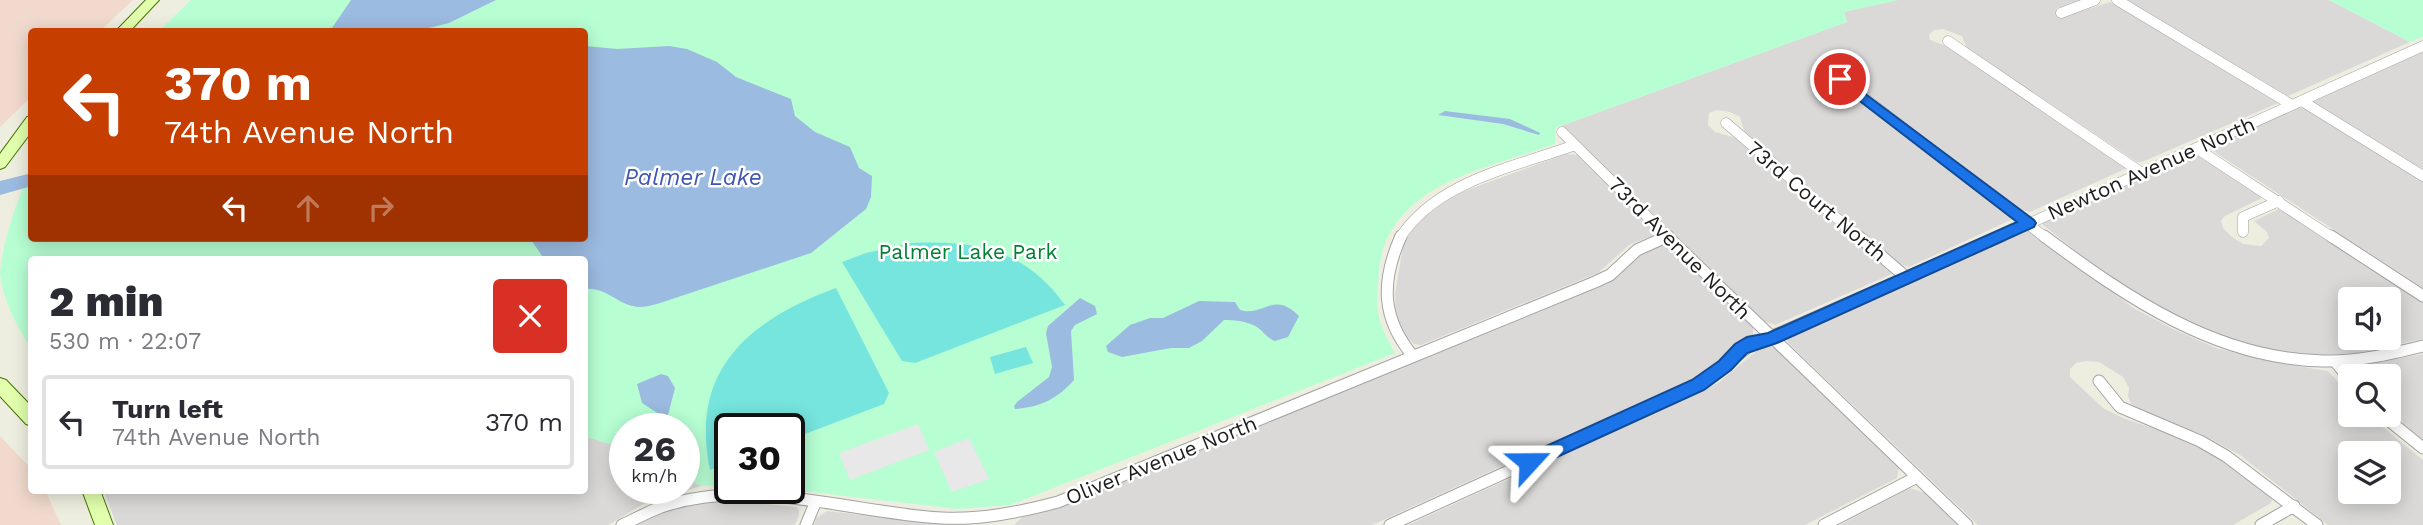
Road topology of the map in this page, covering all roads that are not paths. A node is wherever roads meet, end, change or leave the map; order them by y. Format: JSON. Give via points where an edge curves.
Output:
{"nodes":[{"id":1,"x":153,"y":0,"type":"edge"},
{"id":2,"x":2095,"y":0,"type":"edge"},
{"id":3,"x":2117,"y":0,"type":"edge"},
{"id":4,"x":2061,"y":13,"type":"dead end"},
{"id":5,"x":125,"y":28,"type":"edge"},
{"id":6,"x":1948,"y":41,"type":"dead end"},
{"id":7,"x":2423,"y":46,"type":"edge"},
{"id":8,"x":1840,"y":79,"type":"dead end"},
{"id":9,"x":2297,"y":103,"type":"junction"},
{"id":10,"x":1726,"y":123,"type":"dead end"},
{"id":11,"x":28,"y":126,"type":"edge"},
{"id":12,"x":1562,"y":132,"type":"dead end"},
{"id":13,"x":1575,"y":145,"type":"junction"},
{"id":14,"x":2196,"y":148,"type":"junction"},
{"id":15,"x":0,"y":164,"type":"edge"},
{"id":16,"x":2141,"y":173,"type":"junction"},
{"id":17,"x":2423,"y":176,"type":"edge"},
{"id":18,"x":2279,"y":201,"type":"junction"},
{"id":19,"x":2028,"y":223,"type":"junction"},
{"id":20,"x":2243,"y":232,"type":"dead end"},
{"id":21,"x":1668,"y":236,"type":"junction"},
{"id":22,"x":1907,"y":278,"type":"junction"},
{"id":23,"x":2423,"y":296,"type":"edge"},
{"id":24,"x":1771,"y":339,"type":"junction"},
{"id":25,"x":2423,"y":346,"type":"edge"},
{"id":26,"x":1413,"y":356,"type":"junction"},
{"id":27,"x":2334,"y":361,"type":"junction"},
{"id":28,"x":2338,"y":366,"type":"edge"},
{"id":29,"x":2099,"y":381,"type":"dead end"},
{"id":30,"x":0,"y":385,"type":"edge"},
{"id":31,"x":28,"y":415,"type":"edge"},
{"id":32,"x":2397,"y":427,"type":"edge"},
{"id":33,"x":2423,"y":448,"type":"edge"},
{"id":34,"x":1917,"y":477,"type":"junction"},
{"id":35,"x":92,"y":494,"type":"edge"},
{"id":36,"x":816,"y":501,"type":"junction"},
{"id":37,"x":2294,"y":506,"type":"junction"},
{"id":38,"x":1003,"y":520,"type":"edge"},
{"id":39,"x":104,"y":525,"type":"edge"},
{"id":40,"x":622,"y":525,"type":"edge"},
{"id":41,"x":806,"y":525,"type":"edge"},
{"id":42,"x":1390,"y":525,"type":"edge"},
{"id":43,"x":1824,"y":525,"type":"edge"},
{"id":44,"x":1967,"y":525,"type":"edge"},
{"id":45,"x":2261,"y":525,"type":"edge"},
{"id":46,"x":2316,"y":525,"type":"edge"}],
"edges":[{"from":1,"to":5,"type":"street"},
{"from":2,"to":4,"type":"street"},
{"from":3,"to":9,"type":"street"},
{"from":6,"to":16,"type":"street"},
{"from":7,"to":9,"type":"street","name":"Newton Avenue North"},
{"from":8,"to":19,"type":"street"},
{"from":9,"to":14,"type":"street","name":"Newton Avenue North"},
{"from":9,"to":17,"type":"street"},
{"from":10,"to":22,"type":"street","name":"73rd Court North"},
{"from":11,"to":15,"type":"street"},
{"from":12,"to":13,"type":"street","name":"73rd Avenue North"},
{"from":13,"to":21,"type":"street","name":"73rd Avenue North"},
{"from":13,"to":26,"type":"street","via":[[1438,197],[1406,226],[1390,263],[1386,313],[1390,326]]},
{"from":14,"to":16,"type":"street","name":"Newton Avenue North"},
{"from":14,"to":18,"type":"street"},
{"from":16,"to":19,"type":"street","name":"Newton Avenue North"},
{"from":18,"to":20,"type":"street","via":[[2243,217]]},
{"from":18,"to":23,"type":"street"},
{"from":19,"to":22,"type":"street","name":"Newton Avenue North"},
{"from":19,"to":27,"type":"street","via":[[2112,287],[2171,322],[2251,351]]},
{"from":21,"to":24,"type":"street","name":"73rd Avenue North"},
{"from":21,"to":26,"type":"street","name":"Oliver Avenue North","via":[[1637,250],[1610,275]]},
{"from":22,"to":24,"type":"street","name":"Newton Avenue North"},
{"from":24,"to":34,"type":"street","name":"73rd Avenue North"},
{"from":24,"to":42,"type":"street","name":"Newton Avenue North","via":[[1741,348],[1698,385]]},
{"from":25,"to":27,"type":"street"},
{"from":26,"to":38,"type":"street","name":"Oliver Avenue North","via":[[1058,502]]},
{"from":27,"to":28,"type":"street"},
{"from":29,"to":37,"type":"street","via":[[2120,407],[2200,441]]},
{"from":30,"to":31,"type":"street"},
{"from":32,"to":33,"type":"street"},
{"from":34,"to":43,"type":"street"},
{"from":34,"to":44,"type":"street","name":"73rd Avenue North"},
{"from":35,"to":39,"type":"street"},
{"from":36,"to":38,"type":"street","name":"Oliver Avenue North","via":[[941,518]]},
{"from":36,"to":40,"type":"street","name":"Oliver Avenue North","via":[[705,495],[664,505]]},
{"from":36,"to":41,"type":"street"},
{"from":37,"to":45,"type":"street"},
{"from":37,"to":46,"type":"street"}]}
